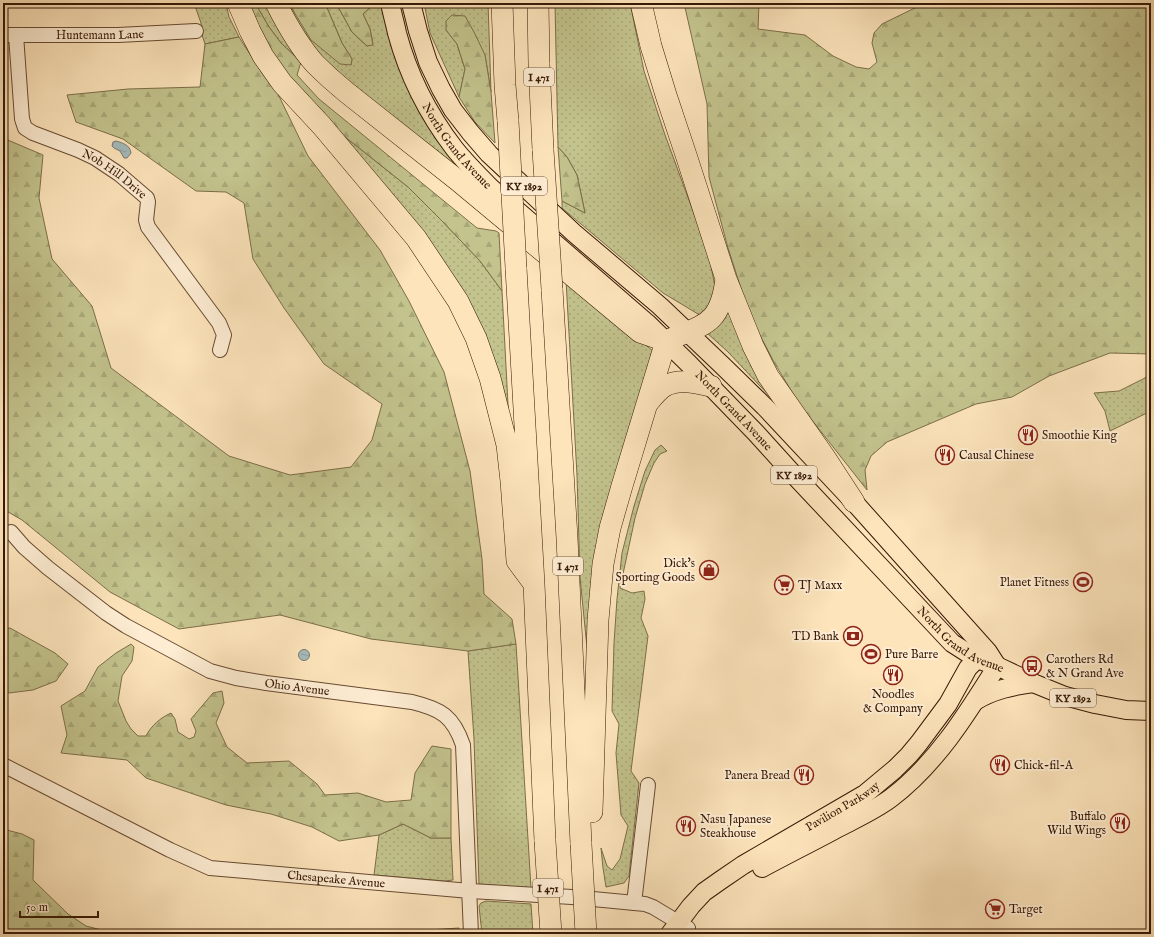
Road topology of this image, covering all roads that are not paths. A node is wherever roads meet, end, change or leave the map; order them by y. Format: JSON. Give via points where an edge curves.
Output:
{"nodes":[{"id":1,"x":238,"y":3,"type":"edge"},
{"id":2,"x":276,"y":3,"type":"edge"},
{"id":3,"x":390,"y":3,"type":"edge"},
{"id":4,"x":411,"y":3,"type":"edge"},
{"id":5,"x":502,"y":3,"type":"edge"},
{"id":6,"x":538,"y":3,"type":"edge"},
{"id":7,"x":641,"y":3,"type":"edge"},
{"id":8,"x":196,"y":31,"type":"dead end"},
{"id":9,"x":10,"y":35,"type":"edge"},
{"id":10,"x":726,"y":279,"type":"junction"},
{"id":11,"x":687,"y":332,"type":"junction"},
{"id":12,"x":666,"y":342,"type":"junction"},
{"id":13,"x":220,"y":350,"type":"dead end"},
{"id":14,"x":711,"y":386,"type":"junction"},
{"id":15,"x":645,"y":406,"type":"junction"},
{"id":16,"x":854,"y":502,"type":"junction"},
{"id":17,"x":11,"y":532,"type":"dead end"},
{"id":18,"x":534,"y":584,"type":"junction"},
{"id":19,"x":987,"y":659,"type":"junction"},
{"id":20,"x":1033,"y":683,"type":"junction"},
{"id":21,"x":974,"y":703,"type":"junction"},
{"id":22,"x":1151,"y":711,"type":"edge"},
{"id":23,"x":3,"y":765,"type":"edge"},
{"id":24,"x":648,"y":785,"type":"dead end"},
{"id":25,"x":581,"y":844,"type":"junction"},
{"id":26,"x":470,"y":891,"type":"junction"},
{"id":27,"x":634,"y":903,"type":"junction"},
{"id":28,"x":680,"y":929,"type":"edge"},
{"id":29,"x":471,"y":934,"type":"edge"},
{"id":30,"x":551,"y":934,"type":"edge"},
{"id":31,"x":586,"y":934,"type":"edge"}],
"edges":[{"from":1,"to":18,"type":"highway","via":[[263,56],[282,83],[322,126],[416,238],[458,301],[476,338],[490,378],[507,445],[517,561]]},
{"from":2,"to":12,"type":"highway","via":[[305,52],[340,88],[461,183],[640,332]]},
{"from":3,"to":12,"type":"main road","name":"North Grand Avenue","number":"KY 1892","via":[[411,74],[434,120],[454,148],[491,188]]},
{"from":4,"to":11,"type":"main road","name":"North Grand Avenue","number":"KY 1892","via":[[428,62],[453,110],[470,132],[489,154],[574,233]]},
{"from":5,"to":18,"type":"highway","number":"I 471","bridge":true},
{"from":6,"to":25,"type":"highway","number":"I 471","bridge":true,"via":[[543,150],[567,538]]},
{"from":7,"to":10,"type":"highway","via":[[666,95]]},
{"from":8,"to":9,"type":"street","name":"Huntemann Lane","via":[[118,35]]},
{"from":9,"to":13,"type":"street","name":"Nob Hill Drive","via":[[25,128],[95,158],[147,198],[148,227],[219,323],[224,335]]},
{"from":10,"to":11,"type":"highway","via":[[720,308],[707,323]]},
{"from":10,"to":16,"type":"highway","via":[[768,376]]},
{"from":11,"to":12,"type":"highway"},
{"from":11,"to":16,"type":"main road","name":"North Grand Avenue","number":"KY 1892","via":[[765,407]]},
{"from":12,"to":14,"type":"main road","name":"North Grand Avenue","number":"KY 1892"},
{"from":12,"to":15,"type":"highway"},
{"from":14,"to":15,"type":"highway","via":[[677,382],[664,386]]},
{"from":14,"to":19,"type":"main road","name":"North Grand Avenue","number":"KY 1892","via":[[952,644]]},
{"from":15,"to":25,"type":"highway","via":[[610,528],[603,564],[598,620],[592,825]]},
{"from":16,"to":19,"type":"main road","name":"North Grand Avenue","number":"KY 1892"},
{"from":17,"to":26,"type":"street","name":"Ohio Avenue","via":[[48,568],[106,613],[213,672],[266,683],[412,702],[431,707],[445,715],[453,723],[463,745]]},
{"from":18,"to":30,"type":"highway","number":"I 471","bridge":true},
{"from":19,"to":20,"type":"main road","number":"KY 1892"},
{"from":19,"to":21,"type":"main road","name":"Pavilion Parkway"},
{"from":19,"to":28,"type":"main road","name":"Pavilion Parkway","via":[[968,668],[948,704],[909,756],[895,769],[865,794],[704,892],[691,906]]},
{"from":20,"to":21,"type":"main road","via":[[997,691]]},
{"from":20,"to":22,"type":"main road","number":"KY 1892","via":[[1065,696],[1095,704],[1126,710]]},
{"from":21,"to":28,"type":"main road","name":"Pavilion Parkway","via":[[935,756],[890,798],[720,892]]},
{"from":23,"to":26,"type":"street","name":"Chesapeake Avenue","via":[[210,868]]},
{"from":24,"to":27,"type":"street"},
{"from":25,"to":31,"type":"highway","number":"I 471","bridge":true},
{"from":26,"to":27,"type":"street","name":"Chesapeake Avenue"},
{"from":26,"to":29,"type":"street","name":"Ohio Avenue"},
{"from":27,"to":28,"type":"street","name":"Chesapeake Avenue","via":[[653,907]]}]}
